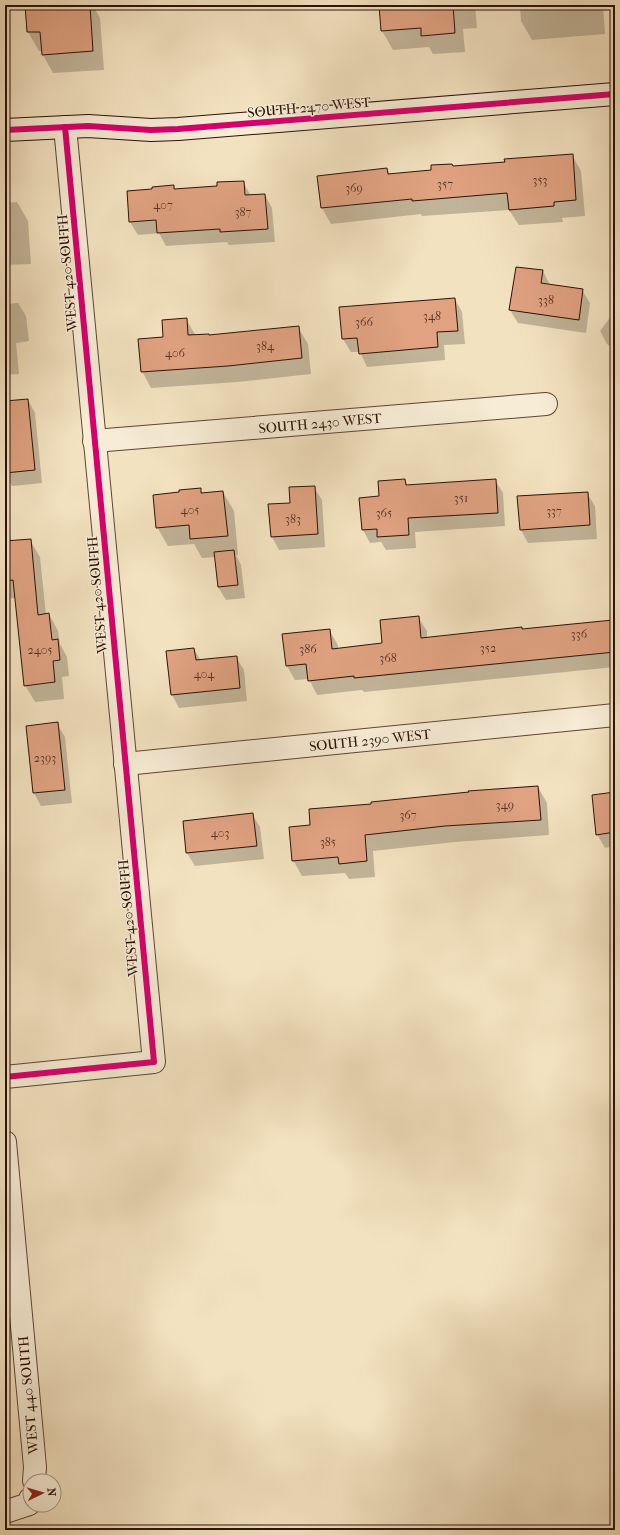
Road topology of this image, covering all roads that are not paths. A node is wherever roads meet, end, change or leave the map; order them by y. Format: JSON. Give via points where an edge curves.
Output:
{"nodes":[{"id":1,"x":615,"y":94,"type":"edge"},
{"id":2,"x":65,"y":127,"type":"junction"},
{"id":3,"x":5,"y":130,"type":"edge"},
{"id":4,"x":546,"y":404,"type":"dead end"},
{"id":5,"x":94,"y":442,"type":"junction"},
{"id":6,"x":615,"y":715,"type":"edge"},
{"id":7,"x":125,"y":764,"type":"junction"},
{"id":8,"x":5,"y":1077,"type":"edge"},
{"id":9,"x":5,"y":1142,"type":"edge"},
{"id":10,"x":35,"y":1473,"type":"edge"},
{"id":11,"x":22,"y":1504,"type":"edge"},
{"id":12,"x":5,"y":1512,"type":"edge"}],
"edges":[{"from":1,"to":2,"type":"street","name":"SOUTH 2470 WEST","via":[[178,129]]},
{"from":2,"to":3,"type":"street","name":"SOUTH 2470 WEST"},
{"from":2,"to":5,"type":"street","name":"WEST 420 SOUTH"},
{"from":4,"to":5,"type":"street","name":"SOUTH 2430 WEST"},
{"from":5,"to":7,"type":"street","name":"WEST 420 SOUTH"},
{"from":6,"to":7,"type":"street","name":"SOUTH 2390 WEST"},
{"from":7,"to":8,"type":"street","name":"WEST 420 SOUTH","via":[[154,1062]]},
{"from":9,"to":10,"type":"street","name":"WEST 440 SOUTH"},
{"from":11,"to":12,"type":"street"}]}
